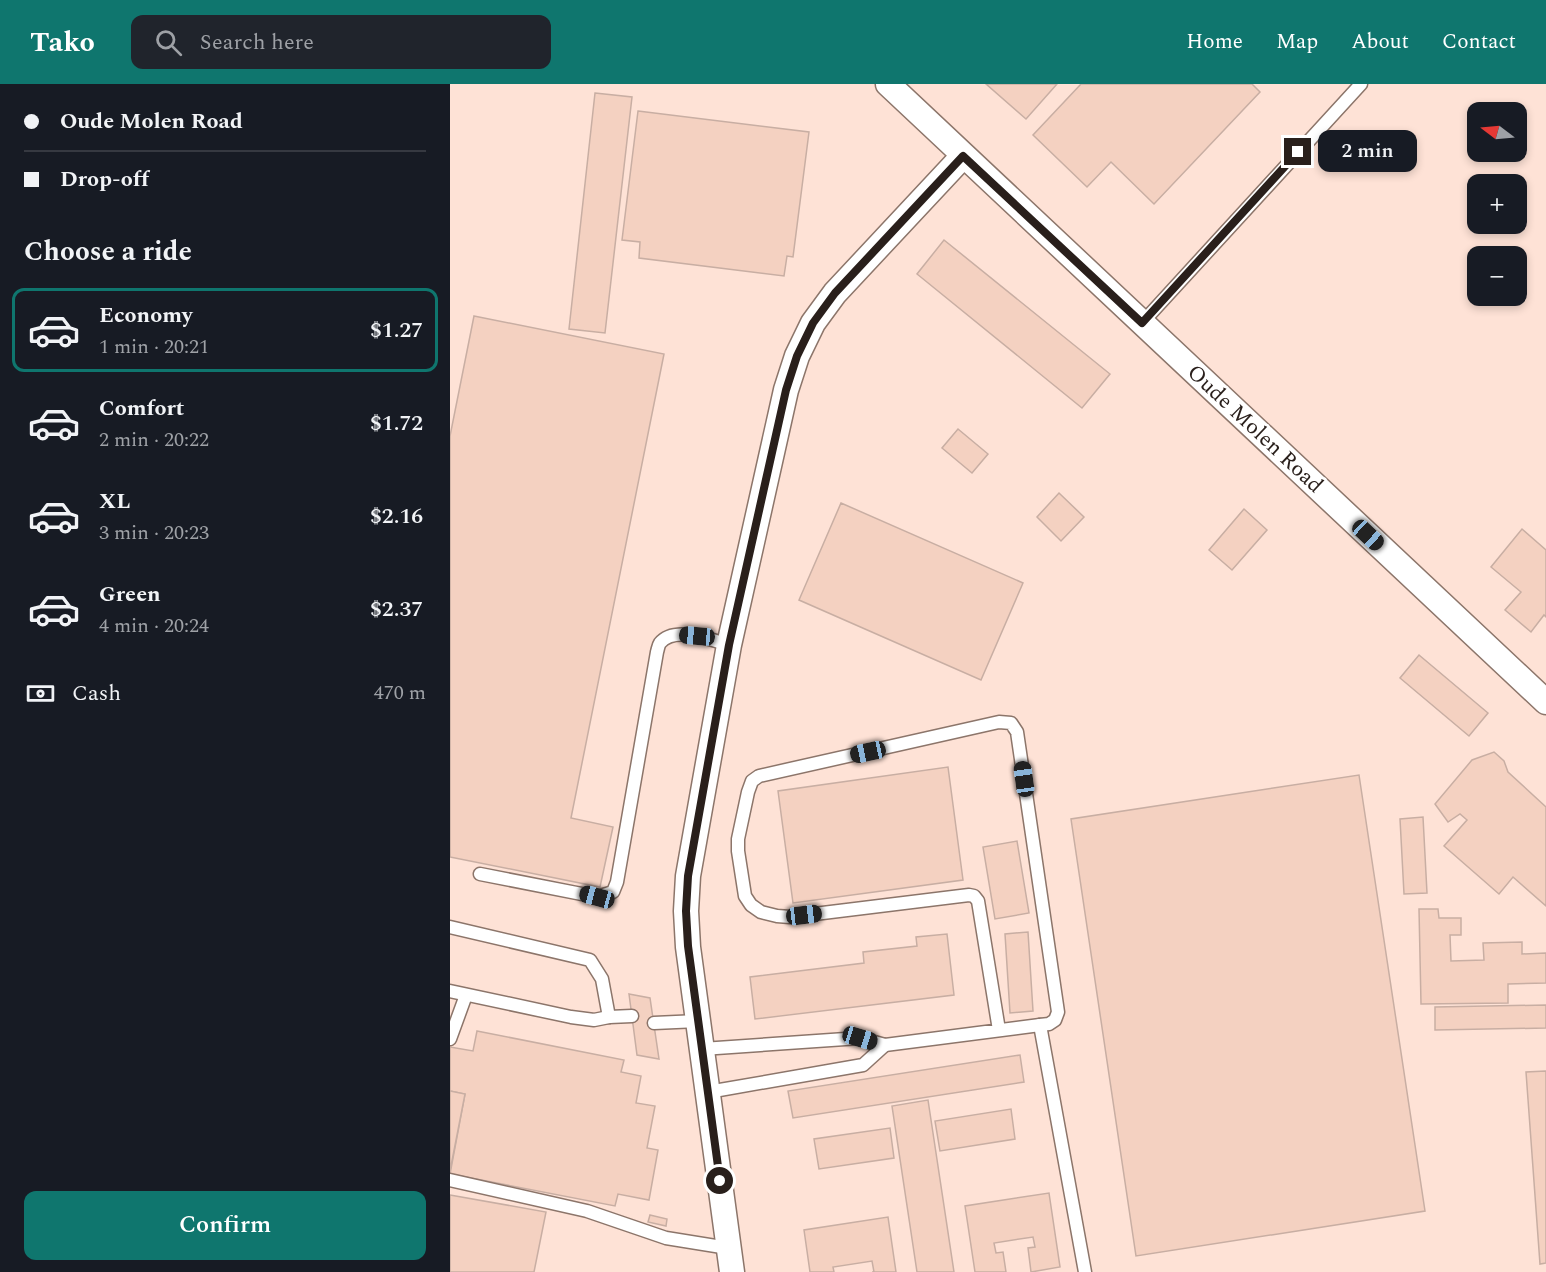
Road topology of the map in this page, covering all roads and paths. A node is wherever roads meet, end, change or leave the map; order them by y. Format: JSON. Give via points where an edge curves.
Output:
{"nodes":[{"id":1,"x":888,"y":84,"type":"edge"},
{"id":2,"x":1361,"y":84,"type":"edge"},
{"id":3,"x":963,"y":156,"type":"junction"},
{"id":4,"x":1142,"y":323,"type":"junction"},
{"id":5,"x":729,"y":645,"type":"junction"},
{"id":6,"x":1546,"y":702,"type":"edge"},
{"id":7,"x":480,"y":874,"type":"dead end"},
{"id":8,"x":450,"y":927,"type":"edge"},
{"id":9,"x":450,"y":991,"type":"edge"},
{"id":10,"x":466,"y":995,"type":"junction"},
{"id":11,"x":632,"y":1016,"type":"dead end"},
{"id":12,"x":609,"y":1017,"type":"junction"},
{"id":13,"x":698,"y":1021,"type":"junction"},
{"id":14,"x":654,"y":1023,"type":"dead end"},
{"id":15,"x":1040,"y":1025,"type":"junction"},
{"id":16,"x":999,"y":1030,"type":"junction"},
{"id":17,"x":450,"y":1039,"type":"edge"},
{"id":18,"x":885,"y":1045,"type":"junction"},
{"id":19,"x":702,"y":1049,"type":"junction"},
{"id":20,"x":708,"y":1092,"type":"junction"},
{"id":21,"x":450,"y":1180,"type":"edge"},
{"id":22,"x":728,"y":1248,"type":"junction"},
{"id":23,"x":732,"y":1272,"type":"edge"},
{"id":24,"x":1085,"y":1272,"type":"edge"}],
"edges":[{"from":1,"to":3,"type":"street","name":"Oude Molen Road"},
{"from":2,"to":4,"type":"lane"},
{"from":3,"to":4,"type":"street","name":"Oude Molen Road"},
{"from":3,"to":5,"type":"street","via":[[835,293],[813,323],[797,356]]},
{"from":4,"to":6,"type":"street","name":"Oude Molen Road"},
{"from":5,"to":7,"type":"lane","via":[[675,634],[661,642],[613,892],[597,897]]},
{"from":5,"to":13,"type":"street","via":[[688,876],[688,946]]},
{"from":8,"to":12,"type":"lane","via":[[590,960],[602,979]]},
{"from":9,"to":10,"type":"lane"},
{"from":10,"to":12,"type":"lane","via":[[571,1017]]},
{"from":10,"to":17,"type":"lane"},
{"from":11,"to":12,"type":"lane"},
{"from":13,"to":14,"type":"lane"},
{"from":13,"to":19,"type":"street"},
{"from":15,"to":16,"type":"lane"},
{"from":15,"to":16,"type":"lane","via":[[1055,1020],[1058,1012],[1017,732],[1011,723],[999,722],[759,776],[752,781],[738,845],[745,896],[751,905],[761,912],[790,917],[974,896],[978,901]]},
{"from":15,"to":24,"type":"lane"},
{"from":16,"to":18,"type":"lane"},
{"from":18,"to":19,"type":"lane","via":[[860,1038]]},
{"from":18,"to":20,"type":"lane","via":[[863,1065]]},
{"from":19,"to":20,"type":"street"},
{"from":20,"to":22,"type":"street"},
{"from":21,"to":22,"type":"lane","via":[[587,1211],[666,1238]]},
{"from":22,"to":23,"type":"street"}]}
